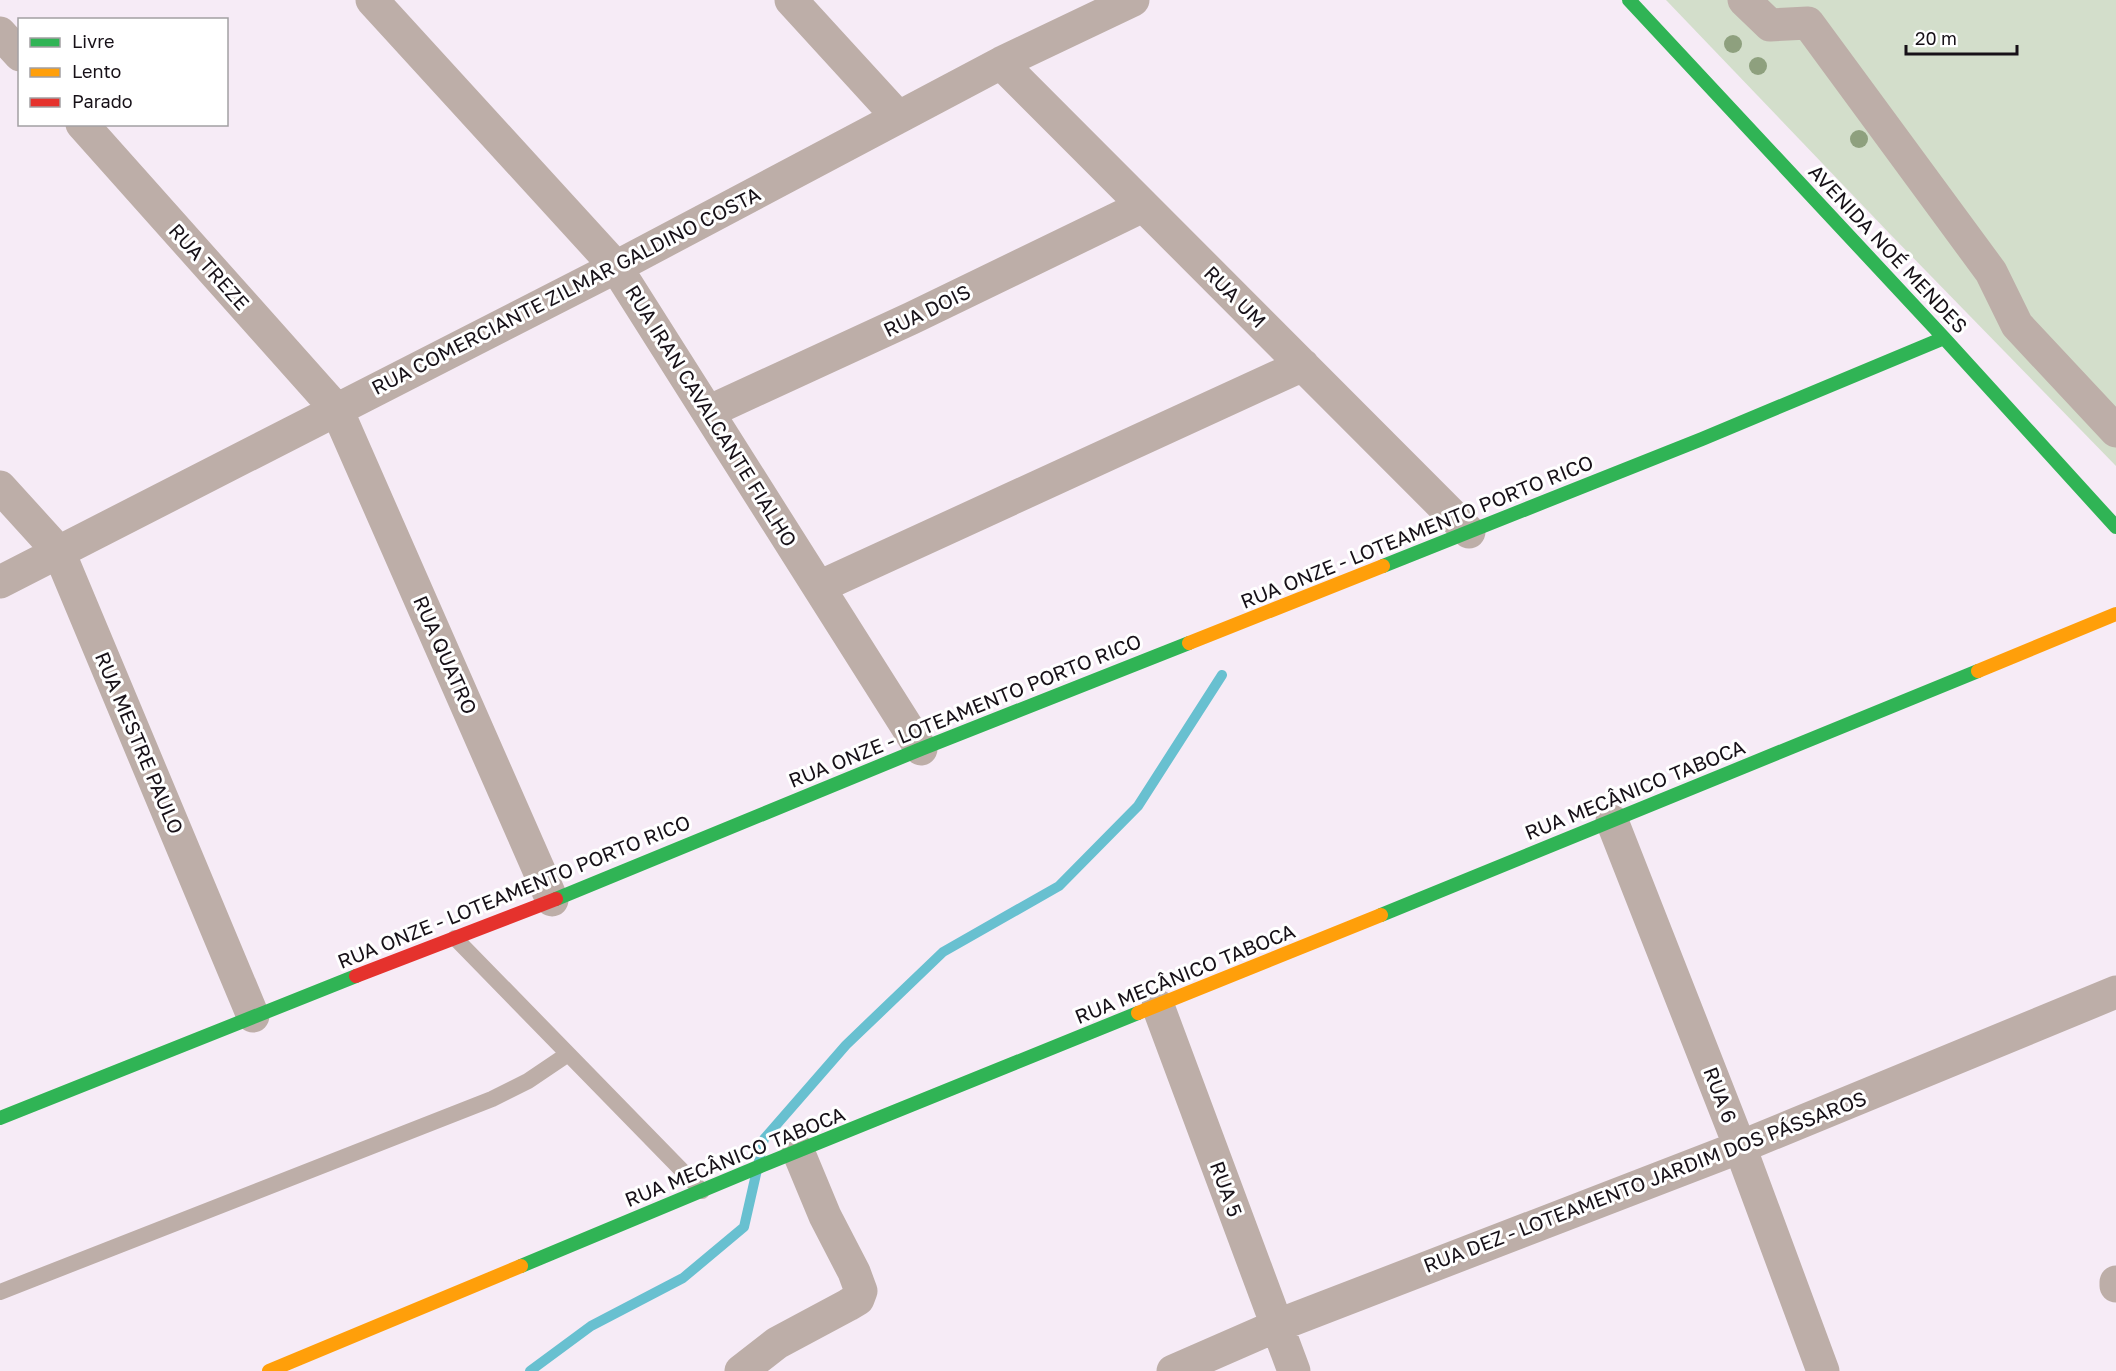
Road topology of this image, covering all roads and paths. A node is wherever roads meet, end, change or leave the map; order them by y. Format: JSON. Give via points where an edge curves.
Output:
{"nodes":[{"id":1,"x":372,"y":0,"type":"edge"},
{"id":2,"x":791,"y":0,"type":"edge"},
{"id":3,"x":1133,"y":0,"type":"edge"},
{"id":4,"x":1629,"y":0,"type":"edge"},
{"id":5,"x":1744,"y":0,"type":"edge"},
{"id":6,"x":0,"y":33,"type":"edge"},
{"id":7,"x":18,"y":53,"type":"edge"},
{"id":8,"x":1000,"y":63,"type":"junction"},
{"id":9,"x":898,"y":117,"type":"junction"},
{"id":10,"x":84,"y":126,"type":"edge"},
{"id":11,"x":1143,"y":206,"type":"junction"},
{"id":12,"x":616,"y":267,"type":"junction"},
{"id":13,"x":1944,"y":338,"type":"junction"},
{"id":14,"x":1303,"y":366,"type":"junction"},
{"id":15,"x":337,"y":410,"type":"junction"},
{"id":16,"x":708,"y":412,"type":"junction"},
{"id":17,"x":2116,"y":431,"type":"edge"},
{"id":18,"x":0,"y":487,"type":"edge"},
{"id":19,"x":2116,"y":527,"type":"edge"},
{"id":20,"x":1469,"y":532,"type":"junction"},
{"id":21,"x":59,"y":552,"type":"junction"},
{"id":22,"x":0,"y":582,"type":"edge"},
{"id":23,"x":819,"y":587,"type":"junction"},
{"id":24,"x":2116,"y":614,"type":"edge"},
{"id":25,"x":921,"y":749,"type":"junction"},
{"id":26,"x":1612,"y":821,"type":"junction"},
{"id":27,"x":552,"y":900,"type":"junction"},
{"id":28,"x":455,"y":938,"type":"junction"},
{"id":29,"x":2116,"y":992,"type":"edge"},
{"id":30,"x":1158,"y":1006,"type":"junction"},
{"id":31,"x":253,"y":1016,"type":"junction"},
{"id":32,"x":568,"y":1054,"type":"junction"},
{"id":33,"x":0,"y":1118,"type":"edge"},
{"id":34,"x":1740,"y":1147,"type":"junction"},
{"id":35,"x":798,"y":1151,"type":"junction"},
{"id":36,"x":702,"y":1191,"type":"junction"},
{"id":37,"x":0,"y":1292,"type":"edge"},
{"id":38,"x":1276,"y":1326,"type":"junction"},
{"id":39,"x":269,"y":1371,"type":"edge"},
{"id":40,"x":741,"y":1371,"type":"edge"},
{"id":41,"x":1173,"y":1371,"type":"edge"},
{"id":42,"x":1294,"y":1371,"type":"edge"},
{"id":43,"x":1823,"y":1371,"type":"edge"}],
"edges":[{"from":1,"to":12,"type":"street","name":"RUA IRAN CAVALCANTE FIALHO"},
{"from":2,"to":9,"type":"street"},
{"from":3,"to":8,"type":"street","name":"RUA COMERCIANTE ZILMAR GALDINO COSTA"},
{"from":4,"to":13,"type":"street","name":"AVENIDA NOÉ MENDES"},
{"from":5,"to":17,"type":"street","via":[[1770,25],[1808,23],[1991,272],[2017,325]]},
{"from":6,"to":7,"type":"street"},
{"from":8,"to":9,"type":"street","name":"RUA COMERCIANTE ZILMAR GALDINO COSTA"},
{"from":8,"to":11,"type":"street","name":"RUA UM"},
{"from":9,"to":12,"type":"street","name":"RUA COMERCIANTE ZILMAR GALDINO COSTA"},
{"from":10,"to":15,"type":"street","name":"RUA TREZE"},
{"from":11,"to":14,"type":"street","name":"RUA UM"},
{"from":11,"to":16,"type":"street","name":"RUA DOIS"},
{"from":12,"to":15,"type":"street","name":"RUA COMERCIANTE ZILMAR GALDINO COSTA"},
{"from":12,"to":16,"type":"street","name":"RUA IRAN CAVALCANTE FIALHO"},
{"from":13,"to":19,"type":"street","name":"AVENIDA NOÉ MENDES"},
{"from":13,"to":20,"type":"street","name":"RUA ONZE - LOTEAMENTO PORTO RICO"},
{"from":14,"to":20,"type":"street","name":"RUA UM"},
{"from":14,"to":23,"type":"street"},
{"from":15,"to":21,"type":"street","name":"RUA COMERCIANTE ZILMAR GALDINO COSTA"},
{"from":15,"to":27,"type":"street","name":"RUA QUATRO"},
{"from":16,"to":23,"type":"street","name":"RUA IRAN CAVALCANTE FIALHO"},
{"from":18,"to":21,"type":"street","name":"RUA MESTRE PAULO"},
{"from":20,"to":25,"type":"street","name":"RUA ONZE - LOTEAMENTO PORTO RICO"},
{"from":21,"to":22,"type":"street","name":"RUA COMERCIANTE ZILMAR GALDINO COSTA"},
{"from":21,"to":31,"type":"street","name":"RUA MESTRE PAULO"},
{"from":23,"to":25,"type":"street","name":"RUA IRAN CAVALCANTE FIALHO"},
{"from":24,"to":26,"type":"street","name":"RUA MECÂNICO TABOCA"},
{"from":25,"to":27,"type":"street","name":"RUA ONZE - LOTEAMENTO PORTO RICO"},
{"from":26,"to":30,"type":"street","name":"RUA MECÂNICO TABOCA"},
{"from":26,"to":34,"type":"street","name":"RUA 6"},
{"from":27,"to":28,"type":"street","name":"RUA ONZE - LOTEAMENTO PORTO RICO"},
{"from":28,"to":31,"type":"street","name":"RUA ONZE - LOTEAMENTO PORTO RICO"},
{"from":28,"to":32,"type":"lane"},
{"from":29,"to":34,"type":"street","name":"RUA DEZ - LOTEAMENTO JARDIM DOS PÁSSAROS"},
{"from":30,"to":35,"type":"street","name":"RUA MECÂNICO TABOCA"},
{"from":30,"to":38,"type":"street","name":"RUA 5"},
{"from":31,"to":33,"type":"street","name":"RUA ONZE - LOTEAMENTO PORTO RICO"},
{"from":32,"to":36,"type":"lane"},
{"from":32,"to":37,"type":"lane","via":[[492,1099]]},
{"from":34,"to":38,"type":"street","name":"RUA DEZ - LOTEAMENTO JARDIM DOS PÁSSAROS"},
{"from":34,"to":43,"type":"street","name":"RUA 6"},
{"from":35,"to":36,"type":"street","name":"RUA MECÂNICO TABOCA"},
{"from":35,"to":40,"type":"street","via":[[861,1291],[858,1299],[777,1343]]},
{"from":36,"to":39,"type":"street","name":"RUA MECÂNICO TABOCA"},
{"from":38,"to":41,"type":"street","name":"RUA DEZ - LOTEAMENTO JARDIM DOS PÁSSAROS"},
{"from":38,"to":42,"type":"street","name":"RUA 5"}]}
